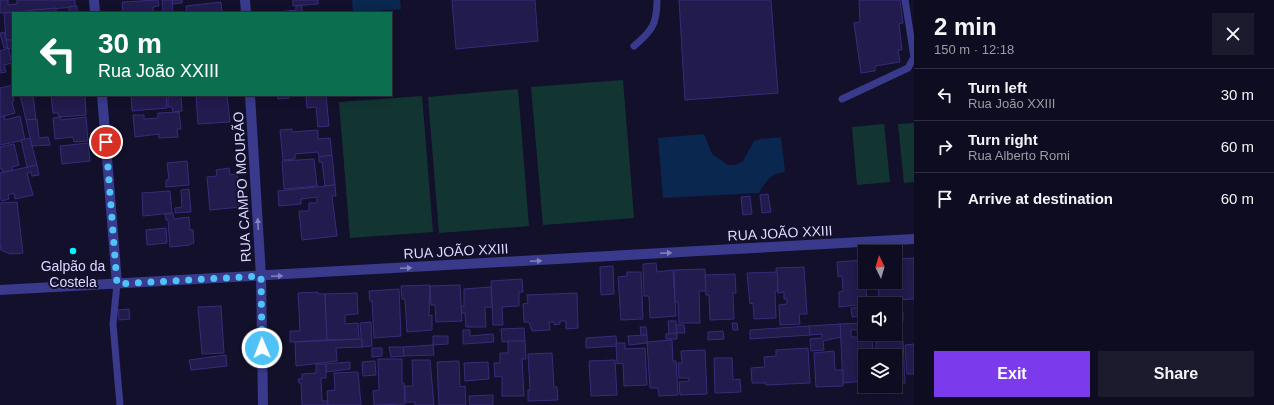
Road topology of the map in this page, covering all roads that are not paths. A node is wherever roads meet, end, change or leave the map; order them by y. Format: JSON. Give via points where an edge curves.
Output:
{"nodes":[{"id":1,"x":94,"y":0,"type":"edge"},
{"id":2,"x":245,"y":0,"type":"edge"},
{"id":3,"x":658,"y":0,"type":"edge"},
{"id":4,"x":906,"y":0,"type":"edge"},
{"id":5,"x":95,"y":12,"type":"edge"},
{"id":6,"x":246,"y":12,"type":"edge"},
{"id":7,"x":634,"y":46,"type":"dead end"},
{"id":8,"x":102,"y":96,"type":"edge"},
{"id":9,"x":250,"y":96,"type":"edge"},
{"id":10,"x":842,"y":99,"type":"dead end"},
{"id":11,"x":914,"y":239,"type":"edge"},
{"id":12,"x":261,"y":276,"type":"junction"},
{"id":13,"x":117,"y":284,"type":"junction"},
{"id":14,"x":0,"y":290,"type":"edge"},
{"id":15,"x":120,"y":405,"type":"edge"},
{"id":16,"x":263,"y":405,"type":"edge"}],
"edges":[{"from":1,"to":5,"type":"street"},
{"from":2,"to":6,"type":"street"},
{"from":3,"to":7,"type":"lane","via":[[654,27]]},
{"from":4,"to":10,"type":"lane","via":[[914,58],[908,68]]},
{"from":8,"to":13,"type":"street"},
{"from":12,"to":9,"type":"street","name":"RUA CAMPO MOURÃO","one_way":true},
{"from":12,"to":11,"type":"street","name":"RUA JOÃO XXIII","one_way":true},
{"from":12,"to":13,"type":"street","name":"RUA JOÃO XXIII"},
{"from":12,"to":16,"type":"street","name":"RUA CAMPO MOURÃO"},
{"from":13,"to":14,"type":"street","name":"RUA JOÃO XXIII"},
{"from":13,"to":15,"type":"lane","via":[[113,328]]}]}
